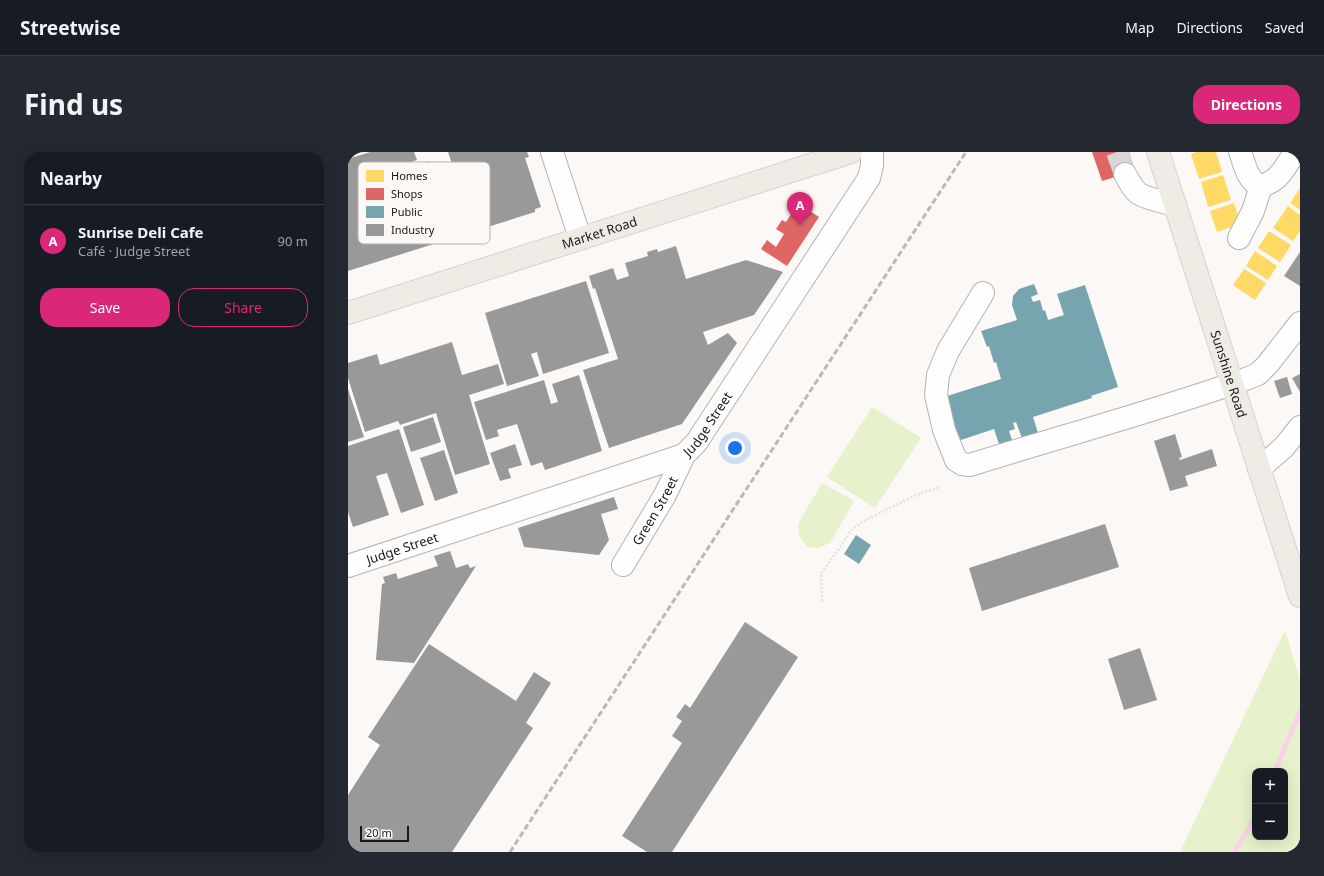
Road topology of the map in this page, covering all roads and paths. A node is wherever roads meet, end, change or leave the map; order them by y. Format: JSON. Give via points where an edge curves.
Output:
{"nodes":[{"id":1,"x":552,"y":152,"type":"edge"},
{"id":2,"x":851,"y":152,"type":"edge"},
{"id":3,"x":872,"y":152,"type":"edge"},
{"id":4,"x":1158,"y":152,"type":"edge"},
{"id":5,"x":1240,"y":152,"type":"edge"},
{"id":6,"x":1295,"y":152,"type":"edge"},
{"id":7,"x":1125,"y":174,"type":"tunnel mouth"},
{"id":8,"x":1262,"y":186,"type":"junction"},
{"id":9,"x":1175,"y":206,"type":"junction"},
{"id":10,"x":580,"y":238,"type":"junction"},
{"id":11,"x":1239,"y":238,"type":"dead end"},
{"id":12,"x":983,"y":293,"type":"dead end"},
{"id":13,"x":348,"y":313,"type":"edge"},
{"id":14,"x":1300,"y":323,"type":"edge"},
{"id":15,"x":1232,"y":384,"type":"junction"},
{"id":16,"x":1300,"y":428,"type":"edge"},
{"id":17,"x":684,"y":455,"type":"junction"},
{"id":18,"x":1259,"y":469,"type":"junction"},
{"id":19,"x":940,"y":487,"type":"dead end"},
{"id":20,"x":623,"y":564,"type":"dead end"},
{"id":21,"x":348,"y":566,"type":"edge"},
{"id":22,"x":1300,"y":596,"type":"edge"},
{"id":23,"x":822,"y":601,"type":"dead end"}],
"edges":[{"from":1,"to":10,"type":"street"},
{"from":2,"to":10,"type":"main road","name":"Market Road"},
{"from":3,"to":17,"type":"street","name":"Judge Street","via":[[869,178],[696,443]]},
{"from":4,"to":9,"type":"main road","name":"Sunshine Road"},
{"from":5,"to":8,"type":"street","via":[[1251,179],[1255,184]]},
{"from":6,"to":8,"type":"street","via":[[1280,175]]},
{"from":7,"to":9,"type":"street","via":[[1138,193]]},
{"from":8,"to":11,"type":"street"},
{"from":9,"to":15,"type":"main road","name":"Sunshine Road"},
{"from":10,"to":13,"type":"main road","name":"Market Road"},
{"from":12,"to":15,"type":"street","via":[[948,352],[938,375],[936,395],[944,430],[956,460],[962,464],[970,465]]},
{"from":14,"to":15,"type":"street","via":[[1258,374]]},
{"from":15,"to":18,"type":"main road","name":"Sunshine Road"},
{"from":16,"to":18,"type":"street","via":[[1284,447]]},
{"from":17,"to":20,"type":"street","name":"Green Street","via":[[665,495]]},
{"from":17,"to":21,"type":"street","name":"Judge Street"},
{"from":18,"to":22,"type":"main road","name":"Sunshine Road"},
{"from":19,"to":23,"type":"path","via":[[916,495],[860,523],[851,531],[821,574]]}]}
